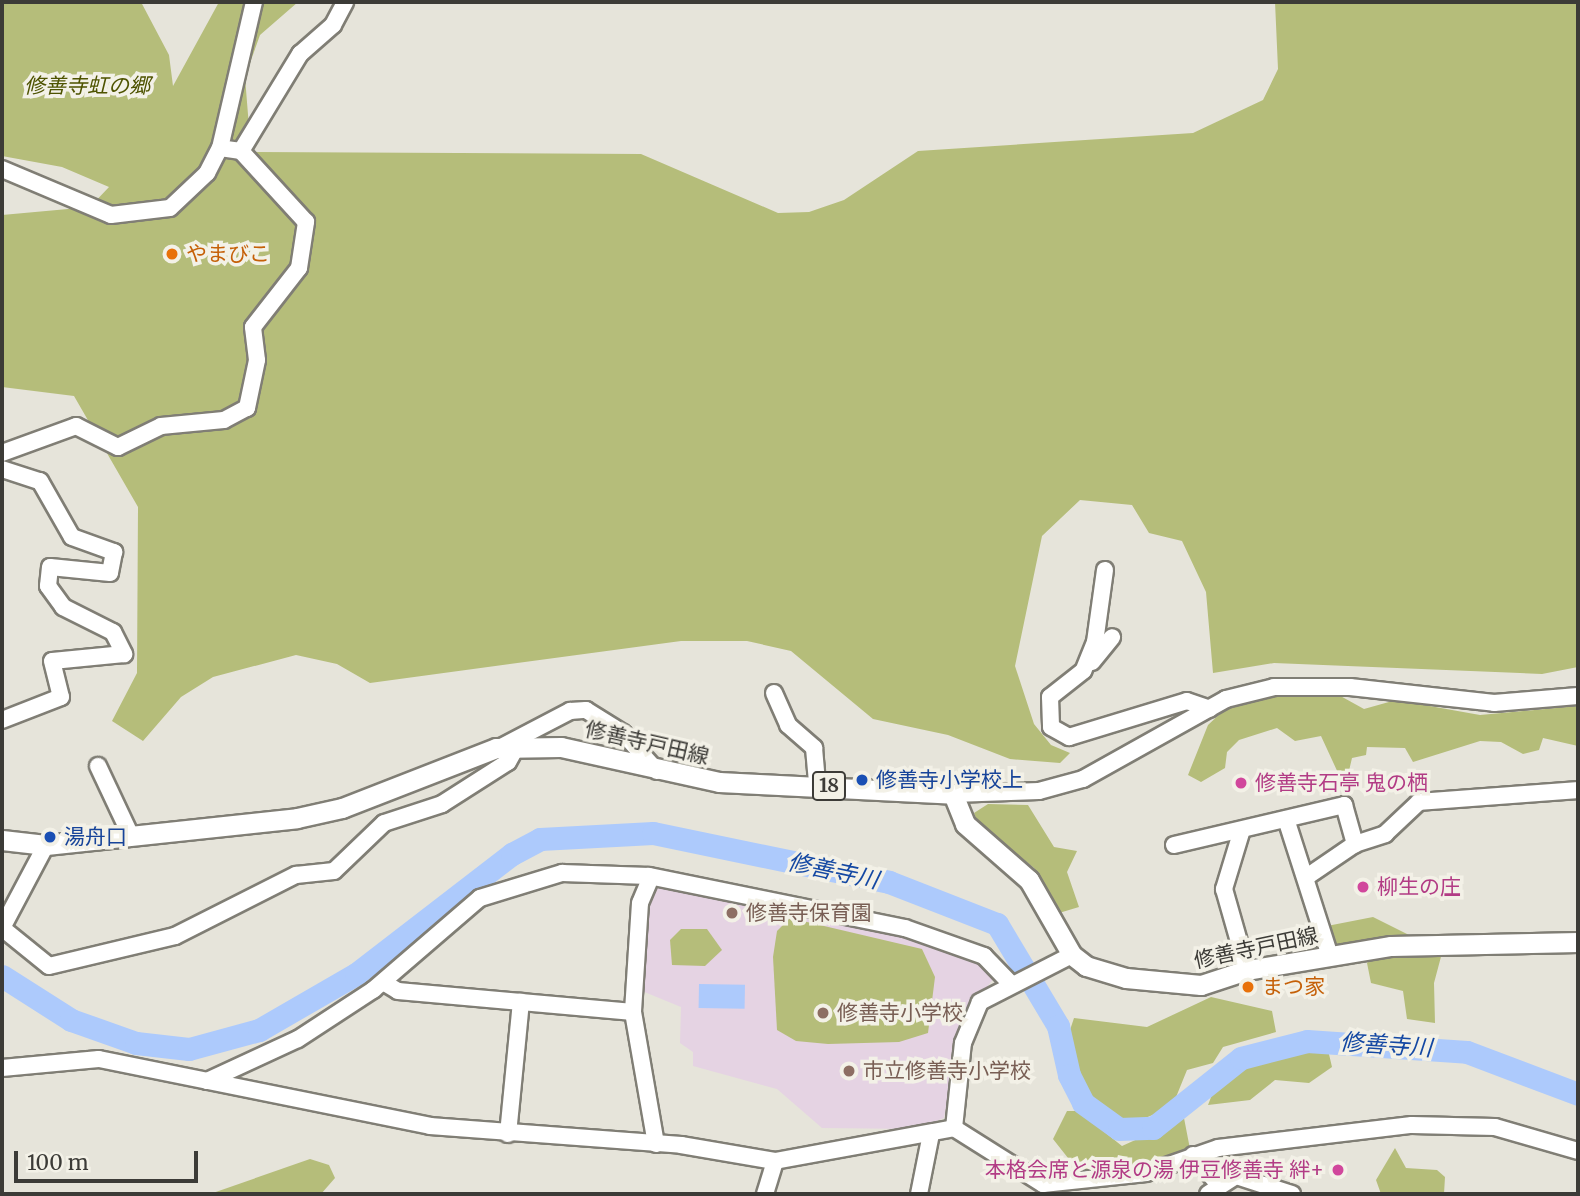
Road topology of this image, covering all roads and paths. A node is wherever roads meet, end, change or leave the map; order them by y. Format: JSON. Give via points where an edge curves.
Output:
{"nodes":[{"id":1,"x":254,"y":2,"type":"edge"},
{"id":2,"x":345,"y":2,"type":"edge"},
{"id":3,"x":220,"y":148,"type":"junction"},
{"id":4,"x":241,"y":151,"type":"junction"},
{"id":5,"x":2,"y":169,"type":"edge"},
{"id":6,"x":2,"y":453,"type":"edge"},
{"id":7,"x":2,"y":468,"type":"edge"},
{"id":8,"x":1105,"y":570,"type":"dead end"},
{"id":9,"x":1112,"y":637,"type":"dead end"},
{"id":10,"x":1085,"y":667,"type":"junction"},
{"id":11,"x":774,"y":693,"type":"dead end"},
{"id":12,"x":1578,"y":696,"type":"edge"},
{"id":13,"x":1210,"y":709,"type":"junction"},
{"id":14,"x":2,"y":720,"type":"edge"},
{"id":15,"x":509,"y":747,"type":"junction"},
{"id":16,"x":98,"y":766,"type":"dead end"},
{"id":17,"x":657,"y":771,"type":"junction"},
{"id":18,"x":817,"y":785,"type":"junction"},
{"id":19,"x":1578,"y":790,"type":"edge"},
{"id":20,"x":953,"y":794,"type":"junction"},
{"id":21,"x":1286,"y":818,"type":"junction"},
{"id":22,"x":1241,"y":833,"type":"junction"},
{"id":23,"x":131,"y":836,"type":"junction"},
{"id":24,"x":2,"y":839,"type":"edge"},
{"id":25,"x":1355,"y":844,"type":"junction"},
{"id":26,"x":46,"y":845,"type":"junction"},
{"id":27,"x":1174,"y":845,"type":"dead end"},
{"id":28,"x":1308,"y":876,"type":"junction"},
{"id":29,"x":651,"y":877,"type":"junction"},
{"id":30,"x":2,"y":928,"type":"edge"},
{"id":31,"x":1578,"y":942,"type":"edge"},
{"id":32,"x":1330,"y":956,"type":"junction"},
{"id":33,"x":1067,"y":957,"type":"junction"},
{"id":34,"x":1247,"y":970,"type":"junction"},
{"id":35,"x":1011,"y":981,"type":"junction"},
{"id":36,"x":383,"y":982,"type":"junction"},
{"id":37,"x":521,"y":1002,"type":"junction"},
{"id":38,"x":632,"y":1012,"type":"junction"},
{"id":39,"x":2,"y":1069,"type":"edge"},
{"id":40,"x":207,"y":1082,"type":"junction"},
{"id":41,"x":954,"y":1128,"type":"junction"},
{"id":42,"x":508,"y":1133,"type":"junction"},
{"id":43,"x":931,"y":1134,"type":"junction"},
{"id":44,"x":656,"y":1144,"type":"junction"},
{"id":45,"x":1578,"y":1151,"type":"edge"},
{"id":46,"x":1193,"y":1155,"type":"junction"},
{"id":47,"x":775,"y":1161,"type":"junction"},
{"id":48,"x":1120,"y":1177,"type":"junction"},
{"id":49,"x":1212,"y":1189,"type":"edge"},
{"id":50,"x":765,"y":1194,"type":"edge"},
{"id":51,"x":919,"y":1194,"type":"edge"},
{"id":52,"x":1122,"y":1194,"type":"edge"},
{"id":53,"x":1292,"y":1194,"type":"edge"}],
"edges":[{"from":1,"to":3,"type":"street"},
{"from":2,"to":4,"type":"street","via":[[333,25],[300,54]]},
{"from":3,"to":4,"type":"street"},
{"from":3,"to":5,"type":"street","via":[[188,196],[170,208],[137,216],[100,213]]},
{"from":4,"to":6,"type":"street","via":[[306,222],[299,268],[253,327],[257,360],[247,408],[224,420],[161,426],[118,446],[76,426]]},
{"from":7,"to":14,"type":"street","via":[[40,481],[72,537],[114,552],[110,573],[50,567],[48,586],[63,607],[113,632],[124,654],[52,661],[61,696]]},
{"from":8,"to":10,"type":"street","via":[[1100,624]]},
{"from":9,"to":10,"type":"street"},
{"from":10,"to":13,"type":"street","via":[[1050,697],[1047,716],[1059,734],[1091,734],[1187,701]]},
{"from":11,"to":18,"type":"street","via":[[788,725],[814,748]]},
{"from":12,"to":13,"type":"street","via":[[1480,702],[1350,687],[1274,687]]},
{"from":13,"to":20,"type":"street","via":[[1083,779],[1039,790]]},
{"from":15,"to":17,"type":"main road","name":"修善寺戸田線","number":"18","via":[[561,747]]},
{"from":15,"to":17,"type":"street","via":[[563,714],[586,710],[623,733]]},
{"from":15,"to":23,"type":"main road","name":"修善寺戸田線","number":"18","via":[[342,807]]},
{"from":15,"to":30,"type":"street","via":[[508,762],[442,804],[384,823],[334,871],[296,875],[176,936],[49,966]]},
{"from":16,"to":23,"type":"street"},
{"from":17,"to":18,"type":"main road","name":"修善寺戸田線","number":"18","via":[[719,782]]},
{"from":18,"to":20,"type":"main road","name":"修善寺戸田線","number":"18"},
{"from":19,"to":25,"type":"street","via":[[1419,802],[1385,834]]},
{"from":20,"to":33,"type":"main road","via":[[965,824],[1029,880]]},
{"from":21,"to":22,"type":"street"},
{"from":21,"to":25,"type":"street","via":[[1344,805]]},
{"from":21,"to":28,"type":"street"},
{"from":22,"to":27,"type":"street"},
{"from":22,"to":34,"type":"street","via":[[1224,889]]},
{"from":23,"to":26,"type":"main road","name":"修善寺戸田線","number":"18"},
{"from":24,"to":26,"type":"main road","name":"修善寺戸田線","number":"18"},
{"from":25,"to":28,"type":"street"},
{"from":26,"to":30,"type":"street"},
{"from":28,"to":32,"type":"street"},
{"from":29,"to":35,"type":"street","via":[[943,937],[984,956]]},
{"from":29,"to":36,"type":"street","via":[[562,873],[503,887],[480,898]]},
{"from":29,"to":38,"type":"street","via":[[640,903]]},
{"from":31,"to":32,"type":"main road","name":"修善寺戸田線","via":[[1431,942]]},
{"from":32,"to":34,"type":"main road","name":"修善寺戸田線"},
{"from":33,"to":34,"type":"main road","name":"修善寺戸田線","via":[[1099,971],[1185,985]]},
{"from":33,"to":35,"type":"street"},
{"from":35,"to":41,"type":"street","via":[[980,1002],[969,1019]]},
{"from":36,"to":37,"type":"street","via":[[398,992]]},
{"from":36,"to":40,"type":"street","via":[[298,1039]]},
{"from":37,"to":38,"type":"street"},
{"from":37,"to":42,"type":"street"},
{"from":38,"to":44,"type":"street"},
{"from":39,"to":40,"type":"street","via":[[99,1059]]},
{"from":40,"to":42,"type":"street","via":[[394,1120]]},
{"from":41,"to":43,"type":"street"},
{"from":41,"to":48,"type":"street","via":[[1035,1182]]},
{"from":42,"to":44,"type":"street"},
{"from":43,"to":47,"type":"street"},
{"from":43,"to":51,"type":"street"},
{"from":44,"to":47,"type":"street"},
{"from":45,"to":46,"type":"street","via":[[1494,1127],[1412,1125]]},
{"from":46,"to":48,"type":"street"},
{"from":46,"to":49,"type":"street"},
{"from":47,"to":50,"type":"street"},
{"from":48,"to":52,"type":"street"},
{"from":49,"to":53,"type":"street","via":[[1236,1176]]}]}
